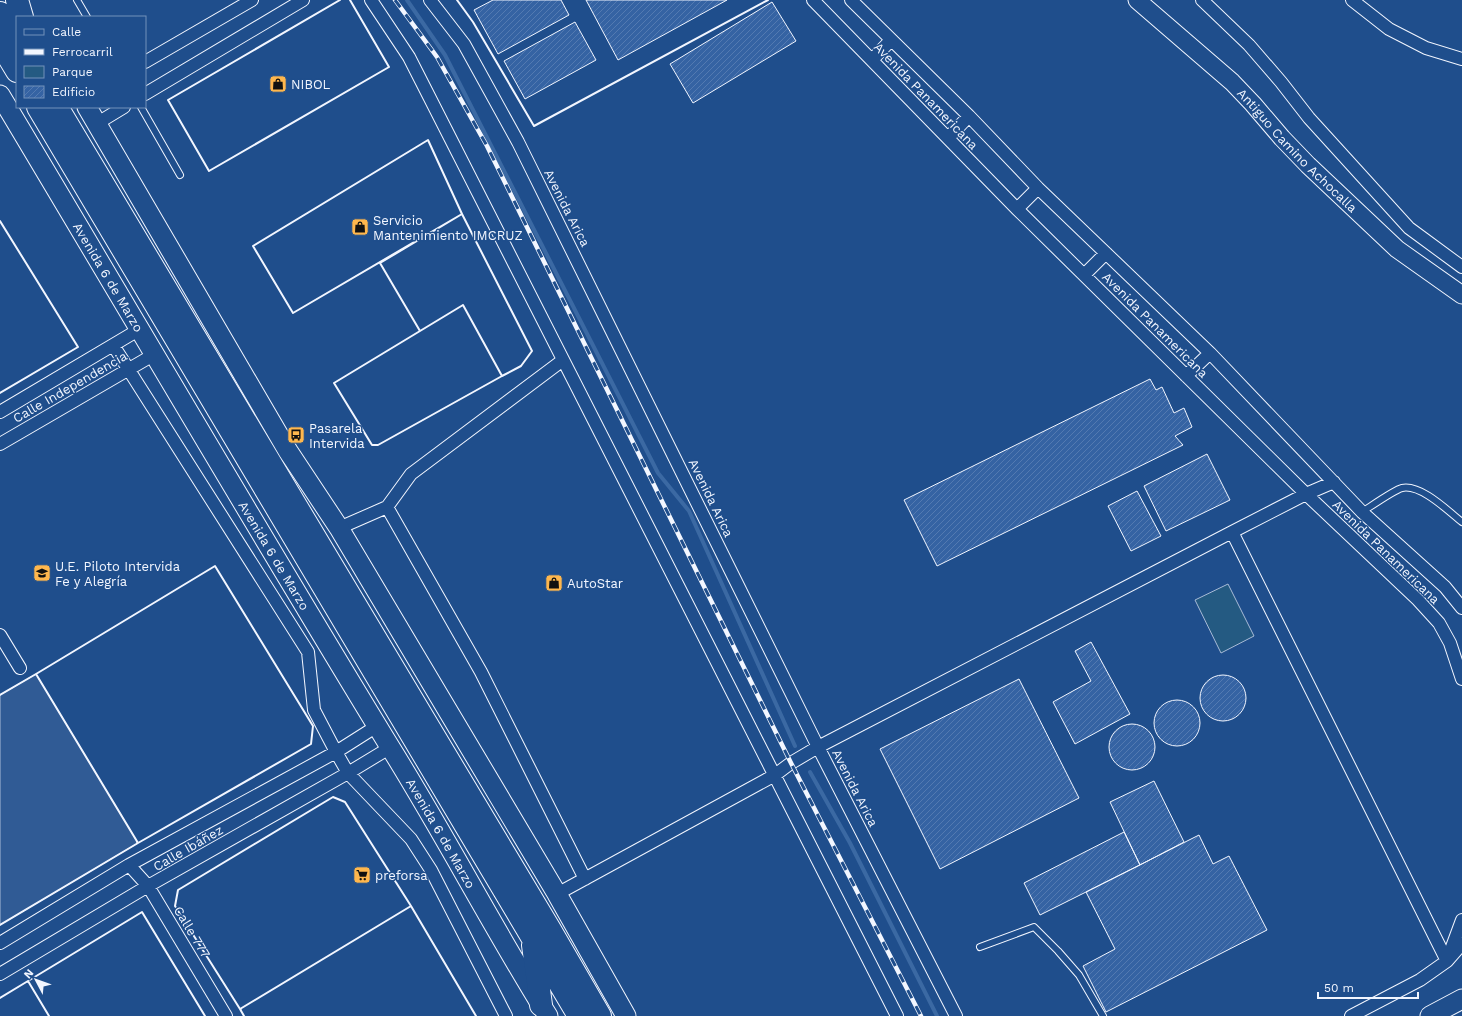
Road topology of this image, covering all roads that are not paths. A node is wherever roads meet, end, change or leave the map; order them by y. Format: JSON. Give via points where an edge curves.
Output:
{"nodes":[{"id":1,"x":17,"y":0,"type":"edge"},
{"id":2,"x":21,"y":0,"type":"edge"},
{"id":3,"x":77,"y":0,"type":"edge"},
{"id":4,"x":252,"y":0,"type":"edge"},
{"id":5,"x":303,"y":0,"type":"edge"},
{"id":6,"x":372,"y":0,"type":"edge"},
{"id":7,"x":430,"y":0,"type":"edge"},
{"id":8,"x":813,"y":0,"type":"edge"},
{"id":9,"x":851,"y":0,"type":"edge"},
{"id":10,"x":1137,"y":0,"type":"edge"},
{"id":11,"x":1202,"y":0,"type":"edge"},
{"id":12,"x":1352,"y":0,"type":"edge"},
{"id":13,"x":0,"y":13,"type":"edge"},
{"id":14,"x":22,"y":16,"type":"edge"},
{"id":15,"x":30,"y":16,"type":"edge"},
{"id":16,"x":86,"y":16,"type":"edge"},
{"id":17,"x":16,"y":39,"type":"edge"},
{"id":18,"x":891,"y":40,"type":"junction"},
{"id":19,"x":0,"y":43,"type":"edge"},
{"id":20,"x":1462,"y":59,"type":"edge"},
{"id":21,"x":872,"y":60,"type":"junction"},
{"id":22,"x":146,"y":61,"type":"edge"},
{"id":23,"x":16,"y":69,"type":"edge"},
{"id":24,"x":146,"y":93,"type":"edge"},
{"id":25,"x":0,"y":95,"type":"edge"},
{"id":26,"x":39,"y":108,"type":"edge"},
{"id":27,"x":58,"y":108,"type":"edge"},
{"id":28,"x":88,"y":108,"type":"edge"},
{"id":29,"x":122,"y":108,"type":"edge"},
{"id":30,"x":142,"y":108,"type":"edge"},
{"id":31,"x":969,"y":116,"type":"junction"},
{"id":32,"x":96,"y":124,"type":"junction"},
{"id":33,"x":948,"y":138,"type":"junction"},
{"id":34,"x":180,"y":175,"type":"dead end"},
{"id":35,"x":1038,"y":188,"type":"junction"},
{"id":36,"x":1017,"y":209,"type":"junction"},
{"id":37,"x":1106,"y":253,"type":"junction"},
{"id":38,"x":1462,"y":267,"type":"edge"},
{"id":39,"x":1084,"y":275,"type":"junction"},
{"id":40,"x":1462,"y":295,"type":"edge"},
{"id":41,"x":140,"y":329,"type":"junction"},
{"id":42,"x":113,"y":345,"type":"junction"},
{"id":43,"x":1210,"y":353,"type":"junction"},
{"id":44,"x":155,"y":354,"type":"junction"},
{"id":45,"x":562,"y":360,"type":"junction"},
{"id":46,"x":128,"y":369,"type":"junction"},
{"id":47,"x":1186,"y":376,"type":"junction"},
{"id":48,"x":0,"y":412,"type":"edge"},
{"id":49,"x":0,"y":444,"type":"edge"},
{"id":50,"x":1334,"y":482,"type":"junction"},
{"id":51,"x":1306,"y":494,"type":"junction"},
{"id":52,"x":387,"y":507,"type":"junction"},
{"id":53,"x":1362,"y":512,"type":"junction"},
{"id":54,"x":1462,"y":522,"type":"edge"},
{"id":55,"x":340,"y":528,"type":"junction"},
{"id":56,"x":1232,"y":532,"type":"junction"},
{"id":57,"x":1462,"y":608,"type":"edge"},
{"id":58,"x":0,"y":635,"type":"edge"},
{"id":59,"x":20,"y":668,"type":"dead end"},
{"id":60,"x":1462,"y":679,"type":"edge"},
{"id":61,"x":377,"y":726,"type":"junction"},
{"id":62,"x":390,"y":747,"type":"junction"},
{"id":63,"x":818,"y":747,"type":"junction"},
{"id":64,"x":336,"y":752,"type":"junction"},
{"id":65,"x":348,"y":773,"type":"junction"},
{"id":66,"x":776,"y":775,"type":"junction"},
{"id":67,"x":129,"y":865,"type":"junction"},
{"id":68,"x":585,"y":880,"type":"junction"},
{"id":69,"x":148,"y":886,"type":"junction"},
{"id":70,"x":557,"y":894,"type":"junction"},
{"id":71,"x":1462,"y":920,"type":"edge"},
{"id":72,"x":532,"y":936,"type":"junction"},
{"id":73,"x":0,"y":943,"type":"edge"},
{"id":74,"x":1462,"y":944,"type":"edge"},
{"id":75,"x":980,"y":947,"type":"dead end"},
{"id":76,"x":1447,"y":961,"type":"junction"},
{"id":77,"x":0,"y":974,"type":"edge"},
{"id":78,"x":1462,"y":999,"type":"edge"},
{"id":79,"x":545,"y":1010,"type":"edge"},
{"id":80,"x":226,"y":1016,"type":"edge"},
{"id":81,"x":506,"y":1016,"type":"edge"},
{"id":82,"x":579,"y":1016,"type":"edge"},
{"id":83,"x":600,"y":1016,"type":"edge"},
{"id":84,"x":626,"y":1016,"type":"edge"},
{"id":85,"x":897,"y":1016,"type":"edge"},
{"id":86,"x":956,"y":1016,"type":"edge"},
{"id":87,"x":1103,"y":1016,"type":"edge"},
{"id":88,"x":1351,"y":1016,"type":"edge"},
{"id":89,"x":1430,"y":1016,"type":"edge"}],
"edges":[{"from":1,"to":14,"type":"highway"},
{"from":2,"to":15,"type":"main road"},
{"from":3,"to":16,"type":"lane"},
{"from":4,"to":22,"type":"street"},
{"from":5,"to":24,"type":"street"},
{"from":6,"to":45,"type":"street","via":[[409,57]]},
{"from":7,"to":63,"type":"street","name":"Avenida Arica","via":[[464,44],[518,142]]},
{"from":8,"to":21,"type":"street","name":"Avenida Panamericana"},
{"from":9,"to":18,"type":"street","name":"Avenida Panamericana"},
{"from":10,"to":40,"type":"main road","name":"Antiguo Camino Achocalla","via":[[1232,82],[1308,165],[1397,249]]},
{"from":11,"to":38,"type":"street","via":[[1249,45],[1309,118],[1409,228]]},
{"from":12,"to":20,"type":"street","via":[[1390,30],[1426,48]]},
{"from":13,"to":17,"type":"highway"},
{"from":18,"to":21,"type":"street"},
{"from":18,"to":31,"type":"street","name":"Avenida Panamericana"},
{"from":19,"to":23,"type":"highway"},
{"from":21,"to":33,"type":"street","name":"Avenida Panamericana"},
{"from":25,"to":41,"type":"main road","name":"Avenida 6 de Marzo"},
{"from":26,"to":72,"type":"highway","name":"Avenida 6 de Marzo"},
{"from":27,"to":83,"type":"highway"},
{"from":28,"to":32,"type":"main road"},
{"from":29,"to":32,"type":"street"},
{"from":30,"to":34,"type":"lane"},
{"from":31,"to":33,"type":"street"},
{"from":31,"to":35,"type":"street","name":"Avenida Panamericana"},
{"from":32,"to":55,"type":"main road","via":[[288,451]]},
{"from":33,"to":36,"type":"street","name":"Avenida Panamericana"},
{"from":35,"to":36,"type":"street"},
{"from":35,"to":37,"type":"street","name":"Avenida Panamericana"},
{"from":36,"to":39,"type":"street","name":"Avenida Panamericana"},
{"from":37,"to":39,"type":"street"},
{"from":37,"to":43,"type":"street","name":"Avenida Panamericana"},
{"from":39,"to":47,"type":"street","name":"Avenida Panamericana"},
{"from":41,"to":42,"type":"street","name":"Calle Independencia"},
{"from":41,"to":44,"type":"main road","name":"Avenida 6 de Marzo"},
{"from":42,"to":46,"type":"street"},
{"from":42,"to":48,"type":"street","name":"Calle Independencia"},
{"from":43,"to":47,"type":"street"},
{"from":43,"to":50,"type":"street","name":"Avenida Panamericana"},
{"from":44,"to":46,"type":"street","name":"Calle Independencia"},
{"from":44,"to":61,"type":"main road","name":"Avenida 6 de Marzo","via":[[230,484]]},
{"from":45,"to":52,"type":"street","via":[[411,474]]},
{"from":45,"to":66,"type":"street"},
{"from":46,"to":49,"type":"street","name":"Calle Independencia"},
{"from":46,"to":64,"type":"street","via":[[308,652],[314,710]]},
{"from":47,"to":51,"type":"street","name":"Avenida Panamericana"},
{"from":50,"to":51,"type":"street"},
{"from":50,"to":53,"type":"street","name":"Avenida Panamericana"},
{"from":51,"to":56,"type":"street"},
{"from":51,"to":60,"type":"street","name":"Avenida Panamericana","via":[[1439,623],[1450,643]]},
{"from":52,"to":55,"type":"street"},
{"from":52,"to":68,"type":"street","via":[[481,672]]},
{"from":53,"to":54,"type":"lane","via":[[1401,488],[1413,488],[1426,494]]},
{"from":53,"to":57,"type":"street","name":"Avenida Panamericana","via":[[1445,587]]},
{"from":55,"to":70,"type":"main road"},
{"from":56,"to":63,"type":"street"},
{"from":56,"to":76,"type":"street"},
{"from":58,"to":59,"type":"street"},
{"from":61,"to":62,"type":"main road","name":"Avenida 6 de Marzo"},
{"from":61,"to":64,"type":"street","name":"Calle Ibáñez"},
{"from":62,"to":65,"type":"street","name":"Calle Ibáñez"},
{"from":62,"to":79,"type":"main road","name":"Avenida 6 de Marzo"},
{"from":63,"to":66,"type":"street"},
{"from":63,"to":86,"type":"street","name":"Avenida Arica"},
{"from":64,"to":65,"type":"street"},
{"from":64,"to":67,"type":"street","name":"Calle Ibáñez"},
{"from":65,"to":69,"type":"street","name":"Calle Ibáñez"},
{"from":65,"to":81,"type":"street","via":[[411,839],[431,870]]},
{"from":66,"to":68,"type":"street"},
{"from":66,"to":85,"type":"street"},
{"from":67,"to":69,"type":"street","name":"Calle 777"},
{"from":67,"to":73,"type":"street","name":"Calle Ibáñez"},
{"from":68,"to":70,"type":"street"},
{"from":69,"to":77,"type":"street","name":"Calle Ibáñez"},
{"from":69,"to":80,"type":"street","name":"Calle 777"},
{"from":70,"to":84,"type":"main road"},
{"from":71,"to":76,"type":"street"},
{"from":72,"to":79,"type":"highway"},
{"from":72,"to":82,"type":"highway","name":"Avenida 6 de Marzo"},
{"from":74,"to":76,"type":"street"},
{"from":75,"to":87,"type":"lane","via":[[1034,927],[1079,974]]},
{"from":76,"to":88,"type":"street","via":[[1420,980]]},
{"from":78,"to":89,"type":"main road"}]}
